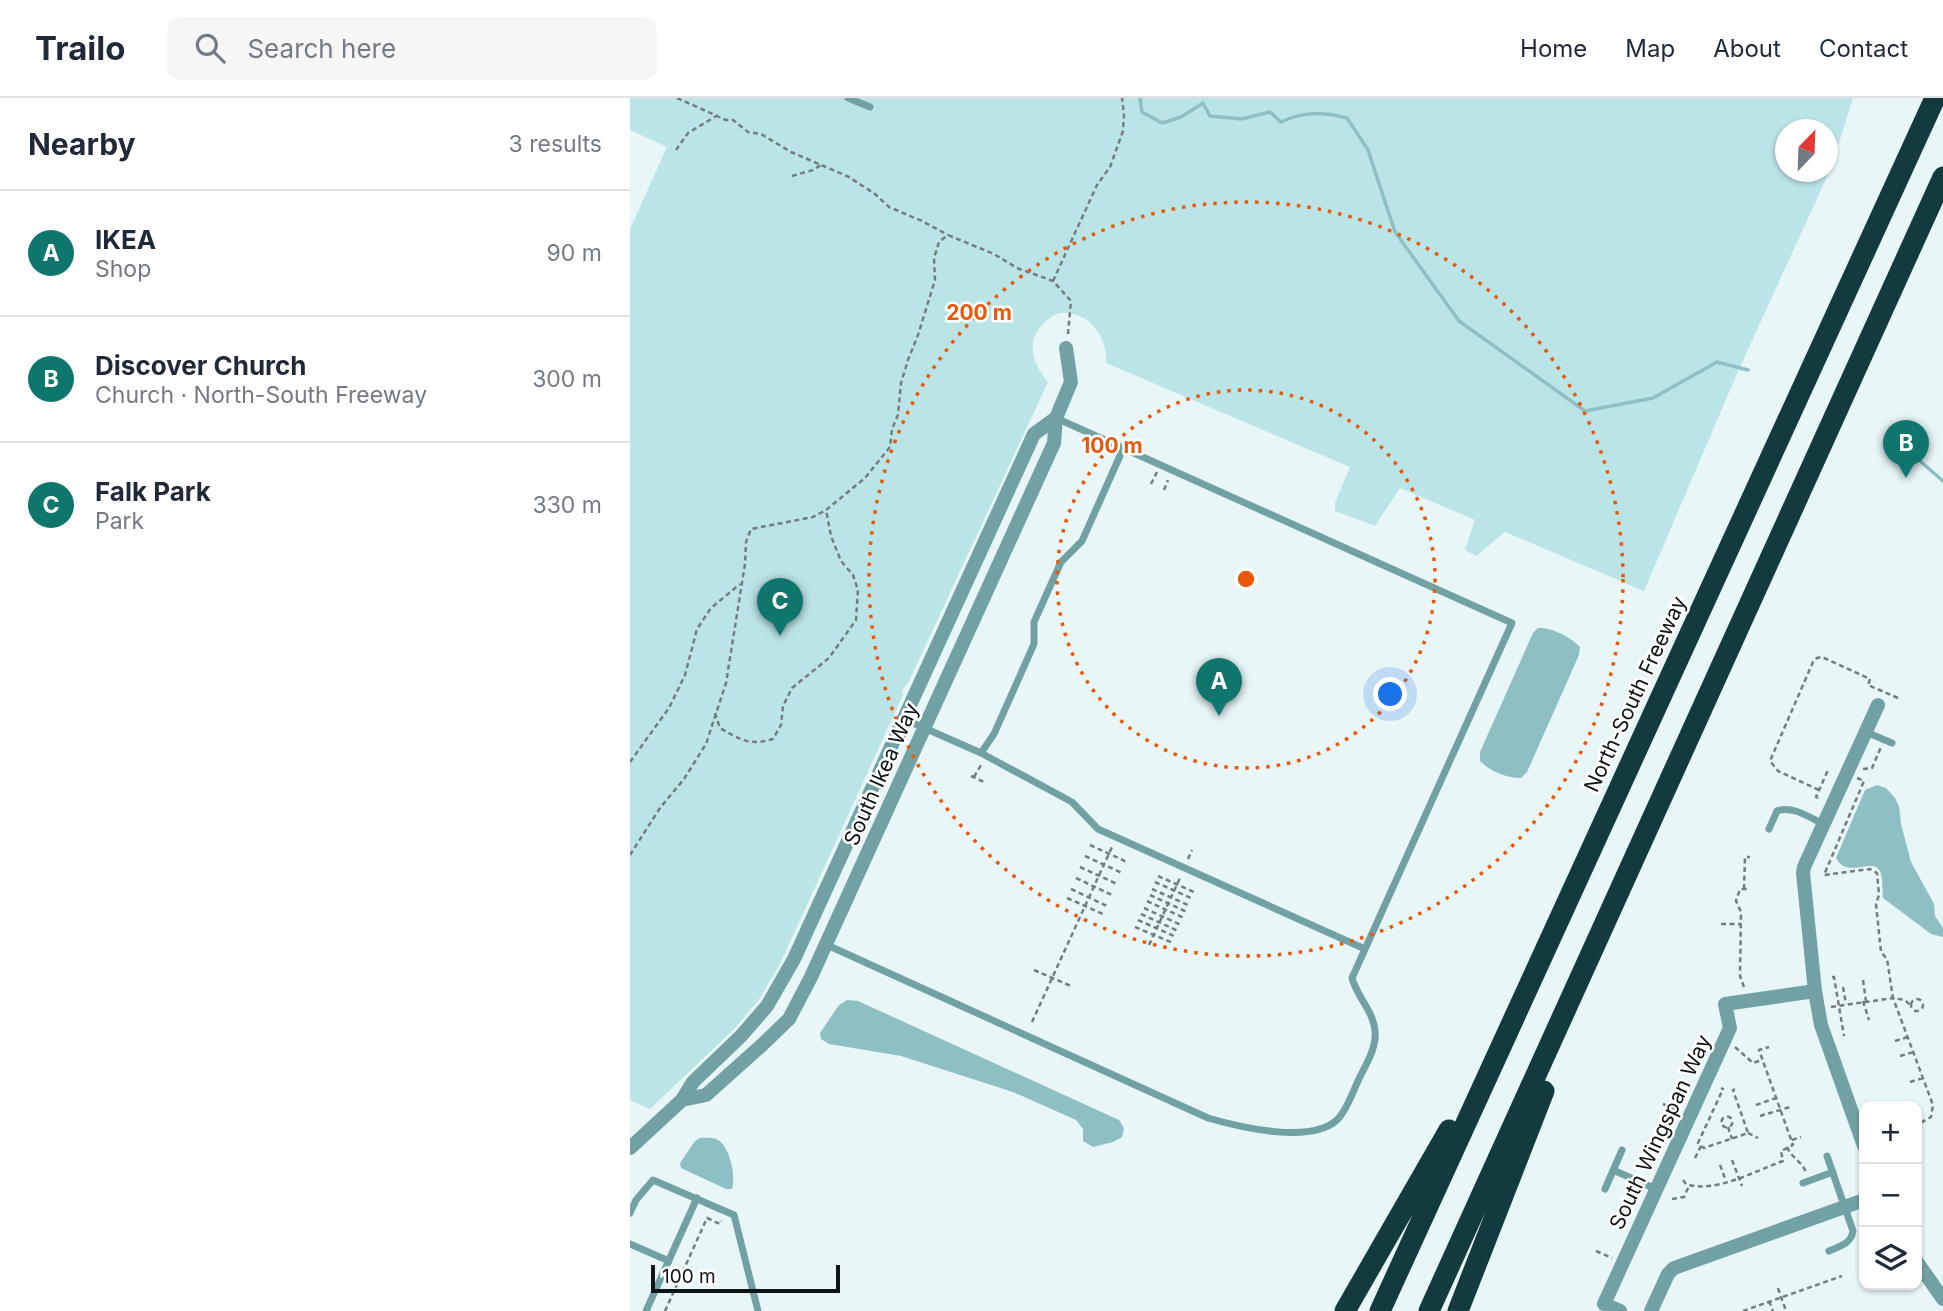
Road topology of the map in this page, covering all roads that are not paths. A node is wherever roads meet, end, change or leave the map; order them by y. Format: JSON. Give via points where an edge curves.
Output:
{"nodes":[{"id":1,"x":848,"y":98,"type":"edge"},
{"id":2,"x":1923,"y":98,"type":"edge"},
{"id":3,"x":1936,"y":98,"type":"edge"},
{"id":4,"x":870,"y":107,"type":"dead end"},
{"id":5,"x":1943,"y":177,"type":"edge"},
{"id":6,"x":1943,"y":183,"type":"edge"},
{"id":7,"x":1928,"y":211,"type":"junction"},
{"id":8,"x":1870,"y":243,"type":"junction"},
{"id":9,"x":1066,"y":348,"type":"road end"},
{"id":10,"x":1056,"y":418,"type":"junction"},
{"id":11,"x":1123,"y":449,"type":"junction"},
{"id":12,"x":1878,"y":705,"type":"dead end"},
{"id":13,"x":904,"y":719,"type":"junction"},
{"id":14,"x":925,"y":728,"type":"junction"},
{"id":15,"x":1866,"y":732,"type":"junction"},
{"id":16,"x":1889,"y":742,"type":"road end"},
{"id":17,"x":981,"y":753,"type":"junction"},
{"id":18,"x":1824,"y":824,"type":"junction"},
{"id":19,"x":1769,"y":829,"type":"dead end"},
{"id":20,"x":1633,"y":865,"type":"junction"},
{"id":21,"x":827,"y":946,"type":"junction"},
{"id":22,"x":1365,"y":949,"type":"junction"},
{"id":23,"x":1815,"y":991,"type":"junction"},
{"id":24,"x":1516,"y":1013,"type":"junction"},
{"id":25,"x":682,"y":1100,"type":"junction"},
{"id":26,"x":1859,"y":1132,"type":"edge"},
{"id":27,"x":630,"y":1148,"type":"edge"},
{"id":28,"x":1622,"y":1150,"type":"dead end"},
{"id":29,"x":1827,"y":1156,"type":"dead end"},
{"id":30,"x":1614,"y":1170,"type":"junction"},
{"id":31,"x":1833,"y":1172,"type":"junction"},
{"id":32,"x":1803,"y":1183,"type":"dead end"},
{"id":33,"x":1605,"y":1189,"type":"dead end"},
{"id":34,"x":1656,"y":1189,"type":"junction"},
{"id":35,"x":697,"y":1198,"type":"junction"},
{"id":36,"x":1859,"y":1202,"type":"edge"},
{"id":37,"x":1845,"y":1207,"type":"junction"},
{"id":38,"x":630,"y":1213,"type":"edge"},
{"id":39,"x":630,"y":1244,"type":"edge"},
{"id":40,"x":1829,"y":1251,"type":"dead end"},
{"id":41,"x":669,"y":1261,"type":"junction"},
{"id":42,"x":1922,"y":1269,"type":"edge"},
{"id":43,"x":1943,"y":1299,"type":"edge"},
{"id":44,"x":646,"y":1311,"type":"edge"},
{"id":45,"x":758,"y":1311,"type":"edge"},
{"id":46,"x":1345,"y":1311,"type":"edge"},
{"id":47,"x":1380,"y":1311,"type":"edge"},
{"id":48,"x":1429,"y":1311,"type":"edge"},
{"id":49,"x":1458,"y":1311,"type":"edge"},
{"id":50,"x":1620,"y":1311,"type":"edge"},
{"id":51,"x":1651,"y":1311,"type":"edge"}],
"edges":[{"from":1,"to":4,"type":"lane"},
{"from":2,"to":8,"type":"highway"},
{"from":3,"to":8,"type":"highway","name":"North-South Freeway"},
{"from":5,"to":7,"type":"highway"},
{"from":6,"to":7,"type":"highway"},
{"from":7,"to":20,"type":"highway"},
{"from":8,"to":24,"type":"highway","name":"North-South Freeway"},
{"from":9,"to":10,"type":"street","name":"South Ikea Way","via":[[1071,382]]},
{"from":10,"to":11,"type":"lane"},
{"from":10,"to":13,"type":"street","name":"South Ikea Way","via":[[1034,434]]},
{"from":10,"to":14,"type":"street","name":"South Ikea Way","via":[[1054,443]]},
{"from":11,"to":17,"type":"lane","via":[[1082,541],[1061,562],[1034,622],[1034,644]]},
{"from":11,"to":22,"type":"lane","via":[[1511,623]]},
{"from":12,"to":15,"type":"street"},
{"from":13,"to":14,"type":"lane"},
{"from":13,"to":25,"type":"street","name":"South Ikea Way","via":[[794,959],[767,1006],[693,1082]]},
{"from":14,"to":17,"type":"lane"},
{"from":14,"to":21,"type":"street","name":"South Ikea Way"},
{"from":15,"to":16,"type":"lane"},
{"from":15,"to":18,"type":"street"},
{"from":17,"to":22,"type":"lane","via":[[1072,802],[1098,829]]},
{"from":18,"to":19,"type":"lane","via":[[1783,808]]},
{"from":18,"to":23,"type":"street","via":[[1803,873]]},
{"from":20,"to":48,"type":"highway"},
{"from":20,"to":49,"type":"highway"},
{"from":21,"to":22,"type":"lane","via":[[1208,1118],[1243,1129],[1293,1132],[1323,1129],[1337,1120],[1374,1047],[1374,1019],[1352,978]]},
{"from":21,"to":25,"type":"street","name":"South Ikea Way","via":[[789,1019],[706,1096]]},
{"from":23,"to":26,"type":"street","via":[[1829,1051]]},
{"from":23,"to":34,"type":"street","name":"South Wingspan Way","via":[[1725,1004],[1730,1028]]},
{"from":24,"to":46,"type":"highway"},
{"from":24,"to":47,"type":"highway","name":"North-South Freeway"},
{"from":25,"to":27,"type":"street","name":"South Ikea Way"},
{"from":28,"to":30,"type":"lane"},
{"from":29,"to":31,"type":"lane"},
{"from":30,"to":33,"type":"lane"},
{"from":30,"to":34,"type":"lane"},
{"from":31,"to":32,"type":"lane"},
{"from":31,"to":37,"type":"lane"},
{"from":34,"to":50,"type":"street","name":"South Wingspan Way","via":[[1604,1304]]},
{"from":35,"to":38,"type":"lane","via":[[653,1180]]},
{"from":35,"to":41,"type":"lane"},
{"from":35,"to":45,"type":"lane","via":[[734,1214]]},
{"from":36,"to":37,"type":"street"},
{"from":37,"to":40,"type":"lane","via":[[1852,1238]]},
{"from":37,"to":51,"type":"street","via":[[1674,1268]]},
{"from":39,"to":41,"type":"lane"},
{"from":41,"to":44,"type":"lane"},
{"from":42,"to":43,"type":"street"}]}
